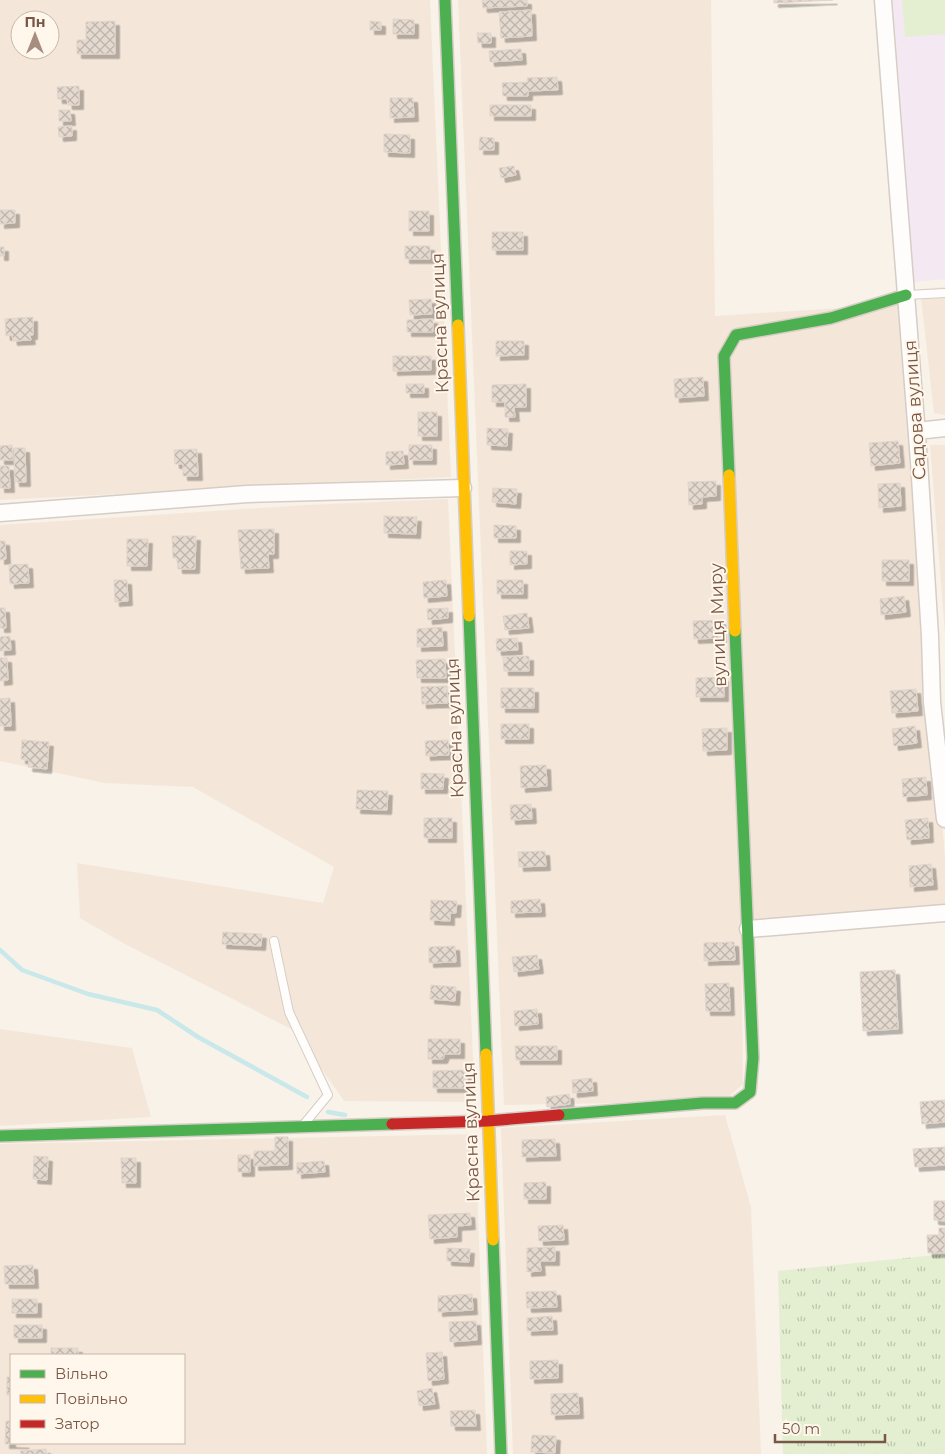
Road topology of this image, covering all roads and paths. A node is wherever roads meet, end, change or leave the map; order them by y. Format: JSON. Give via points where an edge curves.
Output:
{"nodes":[{"id":1,"x":445,"y":0,"type":"edge"},
{"id":2,"x":883,"y":0,"type":"edge"},
{"id":3,"x":945,"y":293,"type":"edge"},
{"id":4,"x":906,"y":295,"type":"junction"},
{"id":5,"x":945,"y":428,"type":"edge"},
{"id":6,"x":917,"y":431,"type":"junction"},
{"id":7,"x":463,"y":488,"type":"junction"},
{"id":8,"x":0,"y":513,"type":"edge"},
{"id":9,"x":945,"y":819,"type":"edge"},
{"id":10,"x":945,"y":913,"type":"edge"},
{"id":11,"x":748,"y":928,"type":"junction"},
{"id":12,"x":274,"y":941,"type":"dead end"},
{"id":13,"x":488,"y":1121,"type":"junction"},
{"id":14,"x":303,"y":1127,"type":"junction"},
{"id":15,"x":0,"y":1136,"type":"edge"},
{"id":16,"x":501,"y":1454,"type":"edge"}],
"edges":[{"from":1,"to":7,"type":"street","name":"Красна вулиця"},
{"from":2,"to":4,"type":"street","name":"Садова вулиця"},
{"from":3,"to":4,"type":"lane"},
{"from":4,"to":6,"type":"street","name":"Садова вулиця"},
{"from":4,"to":11,"type":"street","name":"вулиця Миру","via":[[831,318],[736,335],[724,356]]},
{"from":5,"to":6,"type":"street"},
{"from":6,"to":9,"type":"street","name":"Садова вулиця","via":[[932,702]]},
{"from":7,"to":8,"type":"street","via":[[247,494]]},
{"from":7,"to":13,"type":"street","name":"Красна вулиця"},
{"from":10,"to":11,"type":"street"},
{"from":11,"to":13,"type":"street","name":"вулиця Миру","via":[[754,1058],[750,1092],[735,1103]]},
{"from":12,"to":14,"type":"lane","via":[[289,1012],[328,1095]]},
{"from":13,"to":14,"type":"street"},
{"from":13,"to":16,"type":"street","name":"Красна вулиця"},
{"from":14,"to":15,"type":"street"}]}
